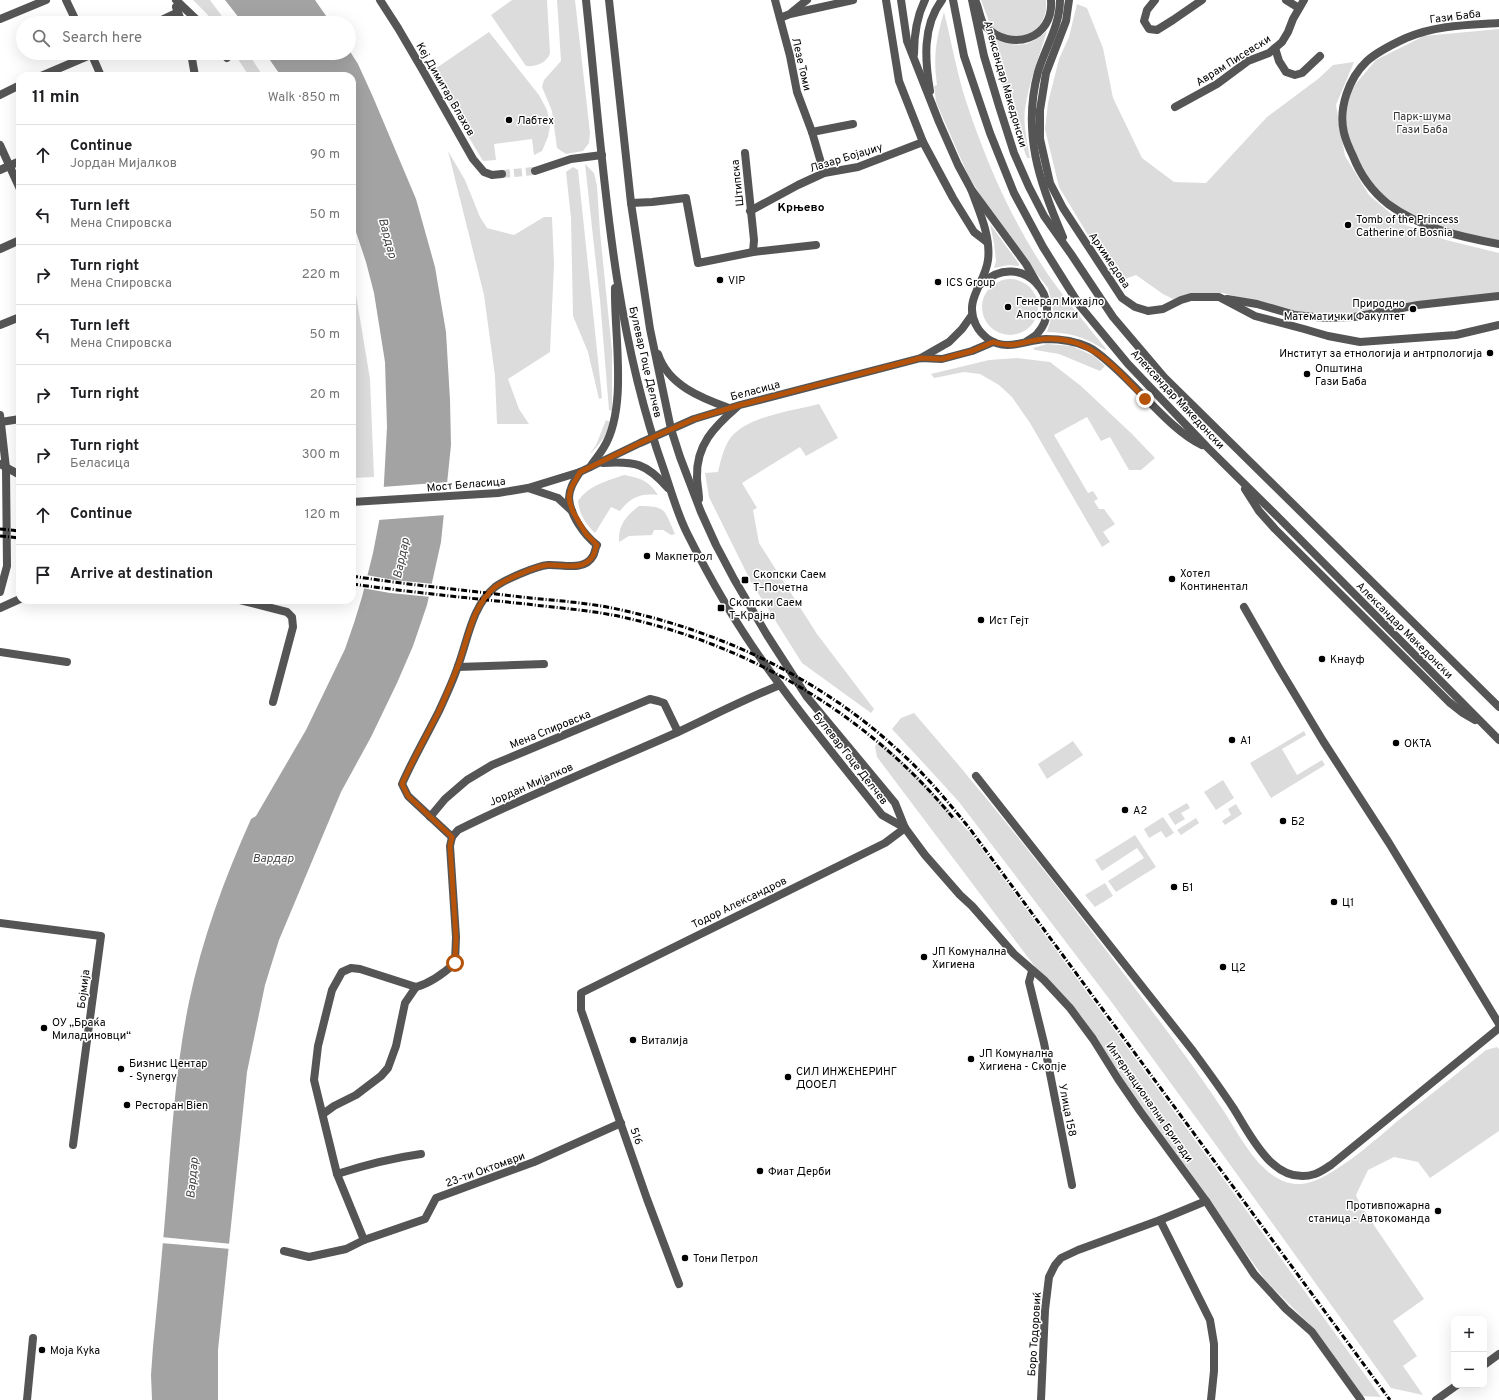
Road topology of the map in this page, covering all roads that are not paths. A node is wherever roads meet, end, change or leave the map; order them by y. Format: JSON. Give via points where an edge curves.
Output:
{"nodes":[{"id":1,"x":46,"y":0,"type":"edge"},
{"id":2,"x":66,"y":0,"type":"edge"},
{"id":3,"x":172,"y":0,"type":"edge"},
{"id":4,"x":176,"y":0,"type":"edge"},
{"id":5,"x":380,"y":0,"type":"edge"},
{"id":6,"x":586,"y":0,"type":"edge"},
{"id":7,"x":608,"y":0,"type":"edge"},
{"id":8,"x":774,"y":0,"type":"edge"},
{"id":9,"x":807,"y":0,"type":"edge"},
{"id":10,"x":853,"y":0,"type":"edge"},
{"id":11,"x":886,"y":0,"type":"edge"},
{"id":12,"x":901,"y":0,"type":"edge"},
{"id":13,"x":925,"y":0,"type":"edge"},
{"id":14,"x":942,"y":0,"type":"edge"},
{"id":15,"x":953,"y":0,"type":"edge"},
{"id":16,"x":972,"y":0,"type":"edge"},
{"id":17,"x":975,"y":0,"type":"edge"},
{"id":18,"x":1051,"y":0,"type":"edge"},
{"id":19,"x":1060,"y":0,"type":"edge"},
{"id":20,"x":1069,"y":0,"type":"edge"},
{"id":21,"x":1155,"y":0,"type":"edge"},
{"id":22,"x":1202,"y":0,"type":"edge"},
{"id":23,"x":1286,"y":0,"type":"edge"},
{"id":24,"x":1304,"y":0,"type":"edge"},
{"id":25,"x":1299,"y":8,"type":"junction"},
{"id":26,"x":178,"y":12,"type":"junction"},
{"id":27,"x":790,"y":14,"type":"junction"},
{"id":28,"x":74,"y":16,"type":"edge"},
{"id":29,"x":170,"y":16,"type":"edge"},
{"id":30,"x":179,"y":16,"type":"edge"},
{"id":31,"x":193,"y":16,"type":"edge"},
{"id":32,"x":780,"y":18,"type":"junction"},
{"id":33,"x":0,"y":19,"type":"edge"},
{"id":34,"x":1499,"y":23,"type":"edge"},
{"id":35,"x":1275,"y":48,"type":"junction"},
{"id":36,"x":1320,"y":56,"type":"dead end"},
{"id":37,"x":914,"y":59,"type":"junction"},
{"id":38,"x":77,"y":60,"type":"edge"},
{"id":39,"x":95,"y":60,"type":"edge"},
{"id":40,"x":192,"y":60,"type":"edge"},
{"id":41,"x":50,"y":72,"type":"edge"},
{"id":42,"x":100,"y":72,"type":"edge"},
{"id":43,"x":194,"y":72,"type":"edge"},
{"id":44,"x":16,"y":87,"type":"edge"},
{"id":45,"x":0,"y":95,"type":"edge"},
{"id":46,"x":1175,"y":106,"type":"dead end"},
{"id":47,"x":933,"y":107,"type":"junction"},
{"id":48,"x":853,"y":124,"type":"dead end"},
{"id":49,"x":812,"y":132,"type":"junction"},
{"id":50,"x":922,"y":142,"type":"junction"},
{"id":51,"x":0,"y":145,"type":"edge"},
{"id":52,"x":744,"y":153,"type":"dead end"},
{"id":53,"x":602,"y":155,"type":"junction"},
{"id":54,"x":16,"y":163,"type":"edge"},
{"id":55,"x":10,"y":166,"type":"junction"},
{"id":56,"x":0,"y":170,"type":"edge"},
{"id":57,"x":535,"y":171,"type":"tunnel mouth"},
{"id":58,"x":824,"y":173,"type":"junction"},
{"id":59,"x":502,"y":174,"type":"tunnel mouth"},
{"id":60,"x":16,"y":180,"type":"edge"},
{"id":61,"x":971,"y":189,"type":"junction"},
{"id":62,"x":631,"y":203,"type":"junction"},
{"id":63,"x":750,"y":211,"type":"junction"},
{"id":64,"x":16,"y":242,"type":"edge"},
{"id":65,"x":987,"y":242,"type":"junction"},
{"id":66,"x":1499,"y":244,"type":"edge"},
{"id":67,"x":816,"y":245,"type":"dead end"},
{"id":68,"x":0,"y":249,"type":"edge"},
{"id":69,"x":753,"y":252,"type":"junction"},
{"id":70,"x":1071,"y":254,"type":"junction"},
{"id":71,"x":616,"y":273,"type":"junction"},
{"id":72,"x":981,"y":284,"type":"junction"},
{"id":73,"x":1038,"y":285,"type":"junction"},
{"id":74,"x":1499,"y":296,"type":"edge"},
{"id":75,"x":1219,"y":297,"type":"junction"},
{"id":76,"x":972,"y":315,"type":"junction"},
{"id":77,"x":16,"y":319,"type":"edge"},
{"id":78,"x":1499,"y":325,"type":"edge"},
{"id":79,"x":0,"y":326,"type":"edge"},
{"id":80,"x":650,"y":328,"type":"junction"},
{"id":81,"x":993,"y":342,"type":"junction"},
{"id":82,"x":1026,"y":342,"type":"junction"},
{"id":83,"x":921,"y":358,"type":"junction"},
{"id":84,"x":740,"y":405,"type":"junction"},
{"id":85,"x":729,"y":408,"type":"junction"},
{"id":86,"x":1,"y":418,"type":"edge"},
{"id":87,"x":16,"y":418,"type":"edge"},
{"id":88,"x":671,"y":429,"type":"junction"},
{"id":89,"x":653,"y":437,"type":"junction"},
{"id":90,"x":1208,"y":448,"type":"junction"},
{"id":91,"x":598,"y":464,"type":"junction"},
{"id":92,"x":3,"y":466,"type":"edge"},
{"id":93,"x":589,"y":468,"type":"junction"},
{"id":94,"x":580,"y":472,"type":"junction"},
{"id":95,"x":16,"y":473,"type":"edge"},
{"id":96,"x":528,"y":488,"type":"junction"},
{"id":97,"x":671,"y":491,"type":"junction"},
{"id":98,"x":356,"y":502,"type":"edge"},
{"id":99,"x":573,"y":512,"type":"junction"},
{"id":100,"x":701,"y":512,"type":"junction"},
{"id":101,"x":0,"y":592,"type":"edge"},
{"id":102,"x":16,"y":601,"type":"edge"},
{"id":103,"x":256,"y":604,"type":"edge"},
{"id":104,"x":1244,"y":607,"type":"dead end"},
{"id":105,"x":0,"y":608,"type":"edge"},
{"id":106,"x":0,"y":652,"type":"edge"},
{"id":107,"x":67,"y":662,"type":"dead end"},
{"id":108,"x":544,"y":664,"type":"dead end"},
{"id":109,"x":458,"y":666,"type":"junction"},
{"id":110,"x":780,"y":685,"type":"junction"},
{"id":111,"x":272,"y":702,"type":"dead end"},
{"id":112,"x":1499,"y":707,"type":"edge"},
{"id":113,"x":678,"y":732,"type":"junction"},
{"id":114,"x":1499,"y":740,"type":"edge"},
{"id":115,"x":976,"y":776,"type":"dead end"},
{"id":116,"x":430,"y":818,"type":"junction"},
{"id":117,"x":905,"y":828,"type":"junction"},
{"id":118,"x":452,"y":837,"type":"junction"},
{"id":119,"x":0,"y":924,"type":"edge"},
{"id":120,"x":1032,"y":970,"type":"junction"},
{"id":121,"x":416,"y":987,"type":"junction"},
{"id":122,"x":581,"y":994,"type":"joint"},
{"id":123,"x":1499,"y":1024,"type":"edge"},
{"id":124,"x":1499,"y":1028,"type":"edge"},
{"id":125,"x":323,"y":1114,"type":"junction"},
{"id":126,"x":621,"y":1123,"type":"junction"},
{"id":127,"x":73,"y":1145,"type":"dead end"},
{"id":128,"x":421,"y":1154,"type":"dead end"},
{"id":129,"x":337,"y":1174,"type":"junction"},
{"id":130,"x":1072,"y":1185,"type":"dead end"},
{"id":131,"x":1206,"y":1201,"type":"junction"},
{"id":132,"x":1160,"y":1220,"type":"junction"},
{"id":133,"x":364,"y":1240,"type":"junction"},
{"id":134,"x":284,"y":1251,"type":"dead end"},
{"id":135,"x":679,"y":1284,"type":"dead end"},
{"id":136,"x":32,"y":1338,"type":"dead end"},
{"id":137,"x":1499,"y":1354,"type":"edge"},
{"id":138,"x":1487,"y":1363,"type":"edge"},
{"id":139,"x":1453,"y":1388,"type":"edge"},
{"id":140,"x":1359,"y":1399,"type":"edge"},
{"id":141,"x":26,"y":1400,"type":"edge"},
{"id":142,"x":1041,"y":1400,"type":"edge"},
{"id":143,"x":1212,"y":1400,"type":"edge"},
{"id":144,"x":1436,"y":1400,"type":"edge"}],
"edges":[{"from":1,"to":33,"type":"street"},
{"from":2,"to":28,"type":"street"},
{"from":3,"to":26,"type":"street"},
{"from":4,"to":31,"type":"street"},
{"from":5,"to":59,"type":"street","name":"Кеј Димитар Влахов","via":[[473,159],[484,172],[492,175]]},
{"from":6,"to":53,"type":"street","name":"Булевар Гоце Делчев"},
{"from":7,"to":62,"type":"street","name":"Булевар Гоце Делчев"},
{"from":8,"to":32,"type":"street","name":"Лезе Томи"},
{"from":9,"to":27,"type":"street"},
{"from":10,"to":27,"type":"street"},
{"from":11,"to":50,"type":"street","via":[[899,80]]},
{"from":12,"to":37,"type":"street","via":[[907,41]]},
{"from":13,"to":37,"type":"street","via":[[914,34]]},
{"from":14,"to":47,"type":"street","via":[[933,15],[926,47]]},
{"from":15,"to":90,"type":"street","name":"Александар Македонски","via":[[964,56],[990,133],[1014,192],[1043,248],[1085,312],[1128,364]]},
{"from":16,"to":70,"type":"street","name":"Александар Македонски","via":[[984,56],[1014,153],[1044,216]]},
{"from":17,"to":18,"type":"street","via":[[983,24],[993,33],[1011,41],[1027,39],[1041,30],[1050,14]]},
{"from":19,"to":70,"type":"street","via":[[1057,20],[1038,72],[1033,94],[1031,125],[1033,149],[1042,184]]},
{"from":20,"to":75,"type":"street","name":"Архимедова","via":[[1066,21],[1046,73],[1040,110],[1040,139],[1050,184],[1122,298],[1135,307],[1148,311],[1163,309],[1191,297]]},
{"from":21,"to":22,"type":"street","via":[[1147,10],[1144,21],[1149,29],[1157,30]]},
{"from":23,"to":25,"type":"street"},
{"from":24,"to":25,"type":"street","name":"Аврам Писевски"},
{"from":25,"to":35,"type":"street","name":"Аврам Писевски","via":[[1288,32]]},
{"from":26,"to":29,"type":"street"},
{"from":26,"to":30,"type":"street"},
{"from":27,"to":32,"type":"street"},
{"from":32,"to":49,"type":"street","name":"Лезе Томи","via":[[797,92]]},
{"from":34,"to":66,"type":"street","name":"Гази Баба","via":[[1431,29],[1408,37],[1375,55],[1363,65],[1351,84],[1342,110],[1342,121],[1347,144],[1358,167],[1373,189],[1388,204],[1422,225]]},
{"from":35,"to":36,"type":"street","via":[[1286,72],[1295,75],[1302,73]]},
{"from":35,"to":46,"type":"street","name":"Аврам Писевски","via":[[1248,61],[1217,84]]},
{"from":37,"to":47,"type":"street"},
{"from":38,"to":41,"type":"street"},
{"from":39,"to":42,"type":"street"},
{"from":40,"to":43,"type":"street"},
{"from":44,"to":45,"type":"street"},
{"from":47,"to":61,"type":"street","via":[[947,142]]},
{"from":48,"to":49,"type":"street"},
{"from":49,"to":58,"type":"street","name":"Лезе Томи"},
{"from":50,"to":58,"type":"street","name":"Лазар Бојаџиу","via":[[858,167]]},
{"from":50,"to":65,"type":"street","via":[[974,232]]},
{"from":51,"to":55,"type":"street"},
{"from":52,"to":63,"type":"street","name":"Штипска"},
{"from":53,"to":57,"type":"street","via":[[571,159]]},
{"from":53,"to":71,"type":"street","name":"Булевар Гоце Делчев"},
{"from":54,"to":55,"type":"street"},
{"from":55,"to":56,"type":"street"},
{"from":55,"to":60,"type":"street"},
{"from":58,"to":63,"type":"street","name":"Лазар Бојаџиу"},
{"from":61,"to":65,"type":"street"},
{"from":61,"to":73,"type":"street","via":[[1026,264]]},
{"from":62,"to":69,"type":"street","via":[[686,198],[698,263]]},
{"from":62,"to":80,"type":"street","name":"Булевар Гоце Делчев"},
{"from":63,"to":69,"type":"street"},
{"from":64,"to":68,"type":"street"},
{"from":65,"to":72,"type":"street","via":[[988,260]]},
{"from":67,"to":69,"type":"street"},
{"from":70,"to":112,"type":"street","name":"Александар Македонски","via":[[1113,317],[1164,377]]},
{"from":71,"to":89,"type":"street","name":"Булевар Гоце Делчев","via":[[630,351]]},
{"from":71,"to":93,"type":"street","via":[[616,415],[604,447]]},
{"from":72,"to":73,"type":"street","via":[[1005,271],[1014,271],[1031,278]]},
{"from":72,"to":76,"type":"street","via":[[975,293]]},
{"from":73,"to":82,"type":"street","via":[[1046,303],[1044,322],[1037,334]]},
{"from":74,"to":75,"type":"street","via":[[1418,305],[1354,317],[1325,318],[1295,315]]},
{"from":75,"to":78,"type":"street","name":"Архимедова","via":[[1255,316],[1360,342],[1456,335]]},
{"from":76,"to":81,"type":"street","via":[[976,326]]},
{"from":76,"to":83,"type":"street","name":"Беласица","via":[[949,342]]},
{"from":77,"to":79,"type":"street"},
{"from":80,"to":85,"type":"street","via":[[659,358],[671,376],[687,390]]},
{"from":80,"to":88,"type":"street","name":"Булевар Гоце Делчев"},
{"from":81,"to":82,"type":"street","via":[[1004,346]]},
{"from":81,"to":83,"type":"street","name":"Беласица","via":[[942,359]]},
{"from":82,"to":90,"type":"street","via":[[1064,340],[1089,347],[1185,435]]},
{"from":83,"to":84,"type":"street","name":"Беласица"},
{"from":84,"to":85,"type":"street","name":"Беласица"},
{"from":84,"to":100,"type":"street","via":[[719,422],[703,446],[696,478]]},
{"from":85,"to":88,"type":"street","name":"Беласица"},
{"from":86,"to":87,"type":"street"},
{"from":86,"to":92,"type":"street"},
{"from":88,"to":89,"type":"street","name":"Беласица"},
{"from":88,"to":100,"type":"street","name":"Булевар Гоце Делчев"},
{"from":89,"to":91,"type":"street","name":"Беласица"},
{"from":89,"to":97,"type":"street","name":"Булевар Гоце Делчев"},
{"from":90,"to":114,"type":"street","name":"Александар Македонски","via":[[1242,482],[1248,496],[1275,529],[1449,702],[1481,722]]},
{"from":91,"to":93,"type":"street","name":"Беласица"},
{"from":91,"to":97,"type":"street","via":[[620,462],[644,467],[654,473]]},
{"from":92,"to":95,"type":"street"},
{"from":92,"to":101,"type":"street","via":[[7,566]]},
{"from":93,"to":94,"type":"street","name":"Беласица"},
{"from":94,"to":96,"type":"street","name":"Мост Беласица"},
{"from":94,"to":99,"type":"street","via":[[573,482],[569,497]]},
{"from":96,"to":98,"type":"street","name":"Мост Беласица","via":[[498,493]]},
{"from":96,"to":99,"type":"street","via":[[558,498]]},
{"from":97,"to":110,"type":"street","name":"Булевар Гоце Делчев","via":[[686,531],[702,561],[730,610]]},
{"from":99,"to":109,"type":"street","via":[[586,534],[597,545],[593,556],[578,566],[537,567],[496,586],[478,608]]},
{"from":100,"to":117,"type":"street","name":"Булевар Гоце Делчев","via":[[716,546],[766,635],[807,697],[895,803]]},
{"from":102,"to":105,"type":"street"},
{"from":103,"to":111,"type":"street","via":[[287,612],[292,617],[293,628]]},
{"from":104,"to":123,"type":"street","via":[[1323,741],[1389,843]]},
{"from":106,"to":107,"type":"street"},
{"from":108,"to":109,"type":"street"},
{"from":109,"to":116,"type":"street","via":[[439,711],[402,784],[408,796]]},
{"from":110,"to":113,"type":"street","name":"Јордан Мијалков"},
{"from":110,"to":117,"type":"street","name":"Булевар Гоце Делчев","via":[[882,816]]},
{"from":113,"to":116,"type":"street","name":"Мена Спировска","via":[[664,703],[650,699],[492,765],[467,780],[445,799]]},
{"from":113,"to":118,"type":"street","name":"Јордан Мијалков","via":[[511,804],[458,830]]},
{"from":115,"to":124,"type":"street","via":[[1193,1051],[1268,1161],[1282,1170],[1304,1176],[1316,1174],[1331,1165]]},
{"from":116,"to":118,"type":"street"},
{"from":117,"to":120,"type":"street","name":"Интернационални Бригади","via":[[960,895]]},
{"from":117,"to":122,"type":"street","name":"Тодор Александров","via":[[884,843]]},
{"from":118,"to":121,"type":"street","via":[[450,846],[456,937],[455,963],[435,979]]},
{"from":119,"to":127,"type":"street","name":"Бојмија","via":[[101,936]]},
{"from":120,"to":130,"type":"street","name":"Улица 158","via":[[1029,982],[1044,1043]]},
{"from":120,"to":131,"type":"street","name":"Интернационални Бригади","via":[[1070,1008],[1140,1111]]},
{"from":121,"to":125,"type":"street","via":[[405,1003],[396,1046],[388,1068],[356,1095]]},
{"from":121,"to":125,"type":"street","via":[[360,969],[351,968],[342,972],[332,990],[318,1046],[314,1080]]},
{"from":122,"to":126,"type":"street","name":"516","via":[[582,1010]]},
{"from":125,"to":129,"type":"street"},
{"from":126,"to":133,"type":"street","name":"23-ти Октомври","via":[[534,1162],[436,1198],[425,1219]]},
{"from":126,"to":135,"type":"street","name":"516"},
{"from":128,"to":129,"type":"street"},
{"from":129,"to":133,"type":"street"},
{"from":131,"to":132,"type":"street","name":"Боро Тодоровиќ"},
{"from":131,"to":140,"type":"street","name":"Интернационални Бригади","via":[[1254,1274],[1286,1309],[1312,1332]]},
{"from":132,"to":142,"type":"street","name":"Боро Тодоровиќ","via":[[1061,1258],[1055,1265],[1049,1277],[1045,1310]]},
{"from":132,"to":143,"type":"street","via":[[1210,1320],[1214,1344]]},
{"from":133,"to":134,"type":"street","name":"23-ти Октомври","via":[[346,1249],[309,1257]]},
{"from":136,"to":141,"type":"street"},
{"from":137,"to":138,"type":"street"},
{"from":139,"to":144,"type":"street"}]}
